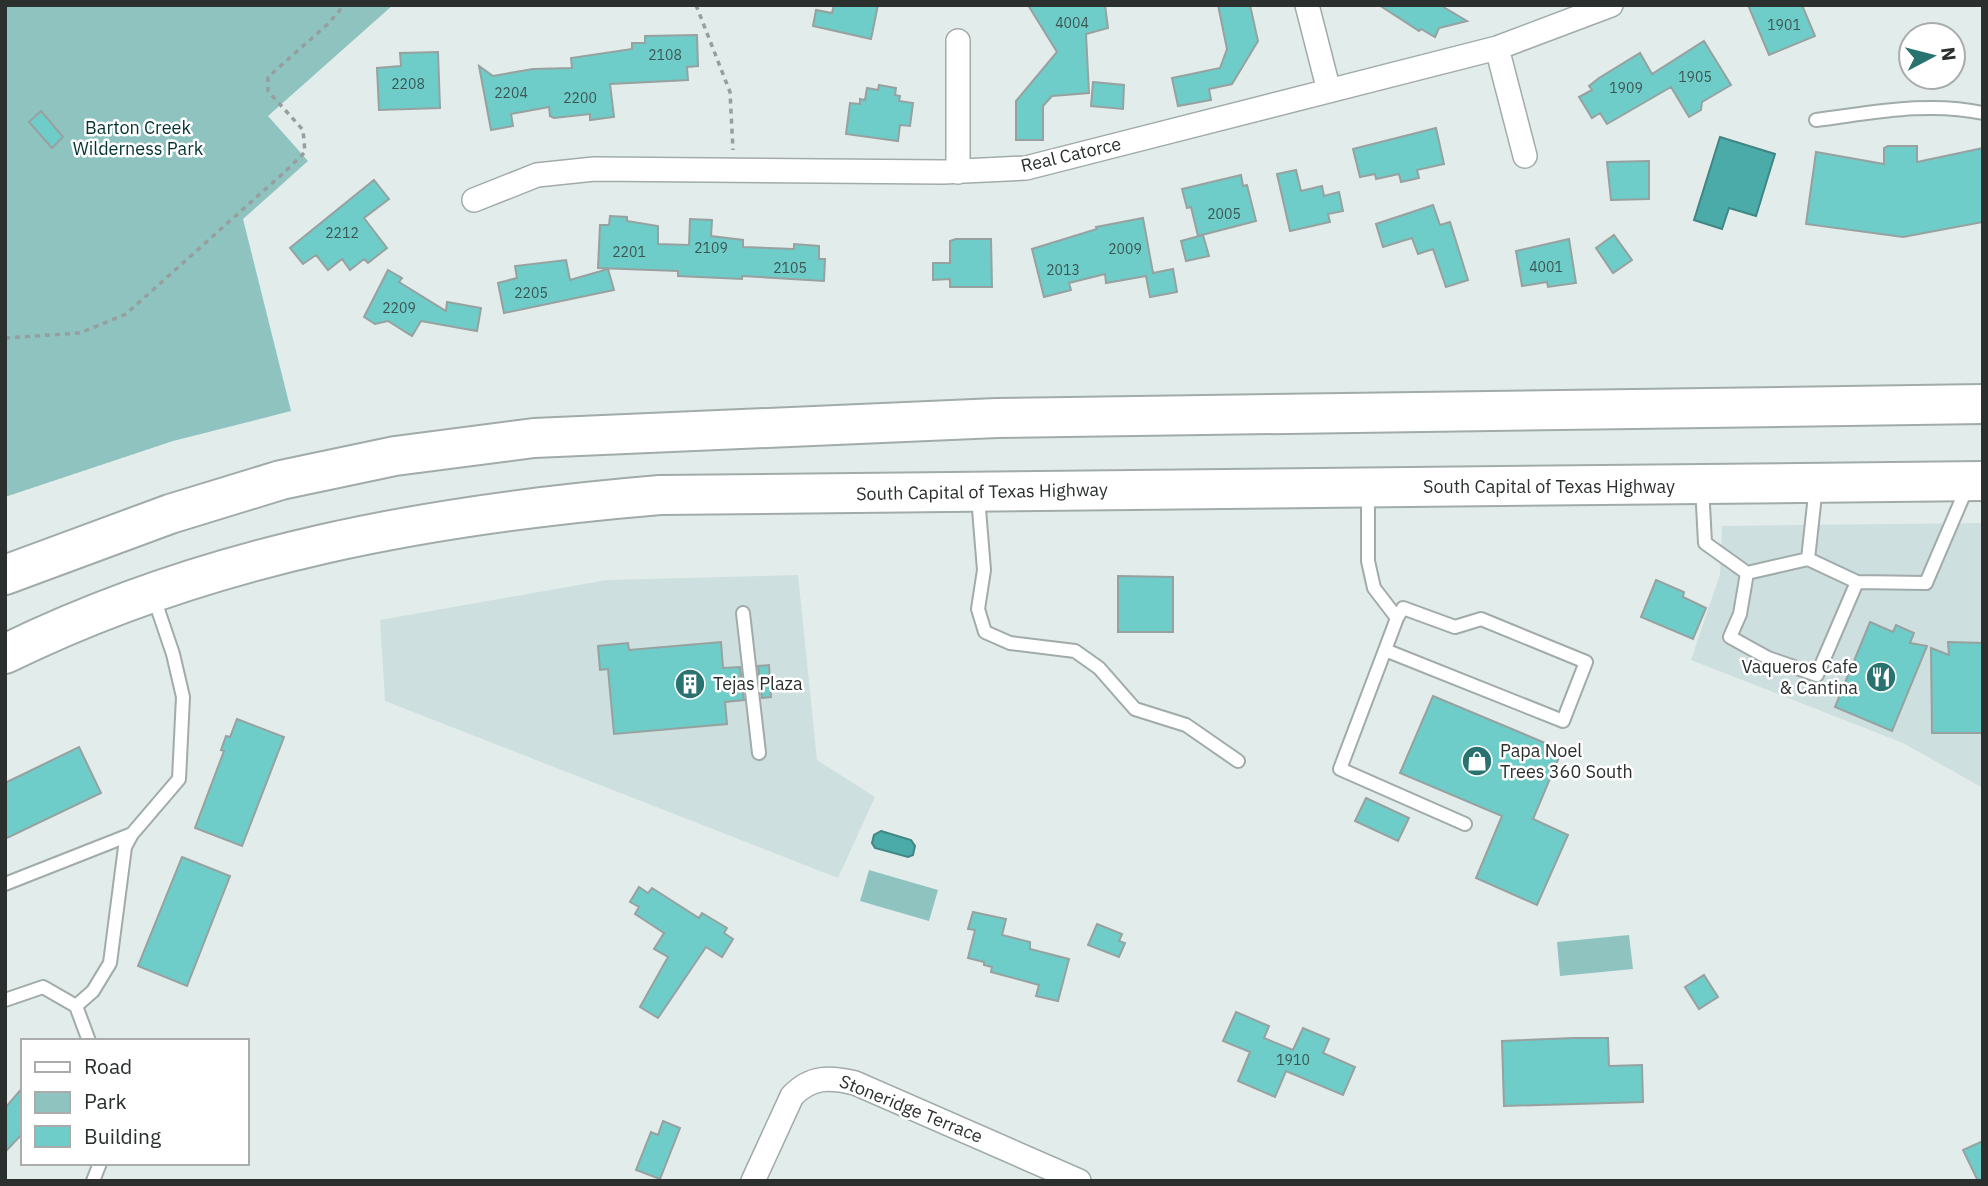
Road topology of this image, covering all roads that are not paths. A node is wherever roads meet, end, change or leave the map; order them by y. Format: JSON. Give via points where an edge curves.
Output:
{"nodes":[{"id":1,"x":1307,"y":5,"type":"edge"},
{"id":2,"x":1612,"y":5,"type":"edge"},
{"id":3,"x":958,"y":41,"type":"dead end"},
{"id":4,"x":1497,"y":48,"type":"junction"},
{"id":5,"x":1329,"y":90,"type":"junction"},
{"id":6,"x":1983,"y":113,"type":"edge"},
{"id":7,"x":1816,"y":120,"type":"dead end"},
{"id":8,"x":1525,"y":156,"type":"dead end"},
{"id":9,"x":958,"y":172,"type":"junction"},
{"id":10,"x":474,"y":200,"type":"dead end"},
{"id":11,"x":1983,"y":404,"type":"edge"},
{"id":12,"x":1976,"y":481,"type":"edge"},
{"id":13,"x":1816,"y":484,"type":"junction"},
{"id":14,"x":1702,"y":486,"type":"junction"},
{"id":15,"x":1368,"y":488,"type":"junction"},
{"id":16,"x":977,"y":492,"type":"junction"},
{"id":17,"x":1808,"y":559,"type":"junction"},
{"id":18,"x":1747,"y":573,"type":"junction"},
{"id":19,"x":5,"y":575,"type":"edge"},
{"id":20,"x":1857,"y":582,"type":"junction"},
{"id":21,"x":153,"y":594,"type":"junction"},
{"id":22,"x":743,"y":613,"type":"dead end"},
{"id":23,"x":1397,"y":618,"type":"junction"},
{"id":24,"x":1385,"y":650,"type":"junction"},
{"id":25,"x":5,"y":654,"type":"edge"},
{"id":26,"x":760,"y":753,"type":"dead end"},
{"id":27,"x":1238,"y":761,"type":"dead end"},
{"id":28,"x":1465,"y":824,"type":"dead end"},
{"id":29,"x":132,"y":834,"type":"junction"},
{"id":30,"x":5,"y":884,"type":"edge"},
{"id":31,"x":5,"y":1000,"type":"edge"},
{"id":32,"x":76,"y":1006,"type":"junction"},
{"id":33,"x":88,"y":1039,"type":"edge"},
{"id":34,"x":753,"y":1181,"type":"edge"},
{"id":35,"x":1079,"y":1181,"type":"edge"}],
"edges":[{"from":1,"to":5,"type":"street"},
{"from":2,"to":4,"type":"street","name":"Real Catorce"},
{"from":3,"to":9,"type":"street"},
{"from":4,"to":5,"type":"street","name":"Real Catorce"},
{"from":4,"to":8,"type":"street"},
{"from":5,"to":9,"type":"street","name":"Real Catorce","via":[[1026,168]]},
{"from":6,"to":7,"type":"lane","via":[[1923,106]]},
{"from":9,"to":10,"type":"street","name":"Real Catorce","via":[[594,169],[537,175]]},
{"from":11,"to":19,"type":"highway","via":[[997,418],[534,438],[395,456],[281,480],[170,514]]},
{"from":12,"to":13,"type":"highway","name":"South Capital of Texas Highway"},
{"from":12,"to":20,"type":"lane","via":[[1926,583]]},
{"from":13,"to":14,"type":"highway","name":"South Capital of Texas Highway"},
{"from":13,"to":17,"type":"lane"},
{"from":14,"to":15,"type":"highway","name":"South Capital of Texas Highway"},
{"from":14,"to":18,"type":"lane","via":[[1704,543]]},
{"from":15,"to":16,"type":"highway","name":"South Capital of Texas Highway"},
{"from":15,"to":23,"type":"lane","via":[[1368,561],[1374,588]]},
{"from":16,"to":21,"type":"highway","name":"South Capital of Texas Highway","via":[[660,495],[529,507],[359,534]]},
{"from":16,"to":27,"type":"lane","via":[[984,570],[978,609],[985,632],[1010,643],[1075,651],[1099,668],[1135,709],[1186,725]]},
{"from":17,"to":18,"type":"lane"},
{"from":17,"to":20,"type":"lane"},
{"from":18,"to":20,"type":"lane","via":[[1740,614],[1730,637],[1768,658],[1817,675]]},
{"from":21,"to":25,"type":"highway","name":"South Capital of Texas Highway"},
{"from":21,"to":29,"type":"lane","via":[[183,697],[179,779]]},
{"from":22,"to":26,"type":"lane"},
{"from":23,"to":24,"type":"lane"},
{"from":23,"to":24,"type":"lane","via":[[1403,608],[1455,627],[1481,619],[1586,662],[1563,720]]},
{"from":24,"to":28,"type":"lane","via":[[1340,769]]},
{"from":29,"to":30,"type":"lane"},
{"from":29,"to":32,"type":"lane","via":[[125,847],[110,963],[93,991]]},
{"from":31,"to":32,"type":"lane","via":[[43,987]]},
{"from":32,"to":33,"type":"lane"},
{"from":34,"to":35,"type":"street","name":"Stoneridge Terrace","via":[[792,1096],[802,1085],[833,1077],[932,1115]]}]}
